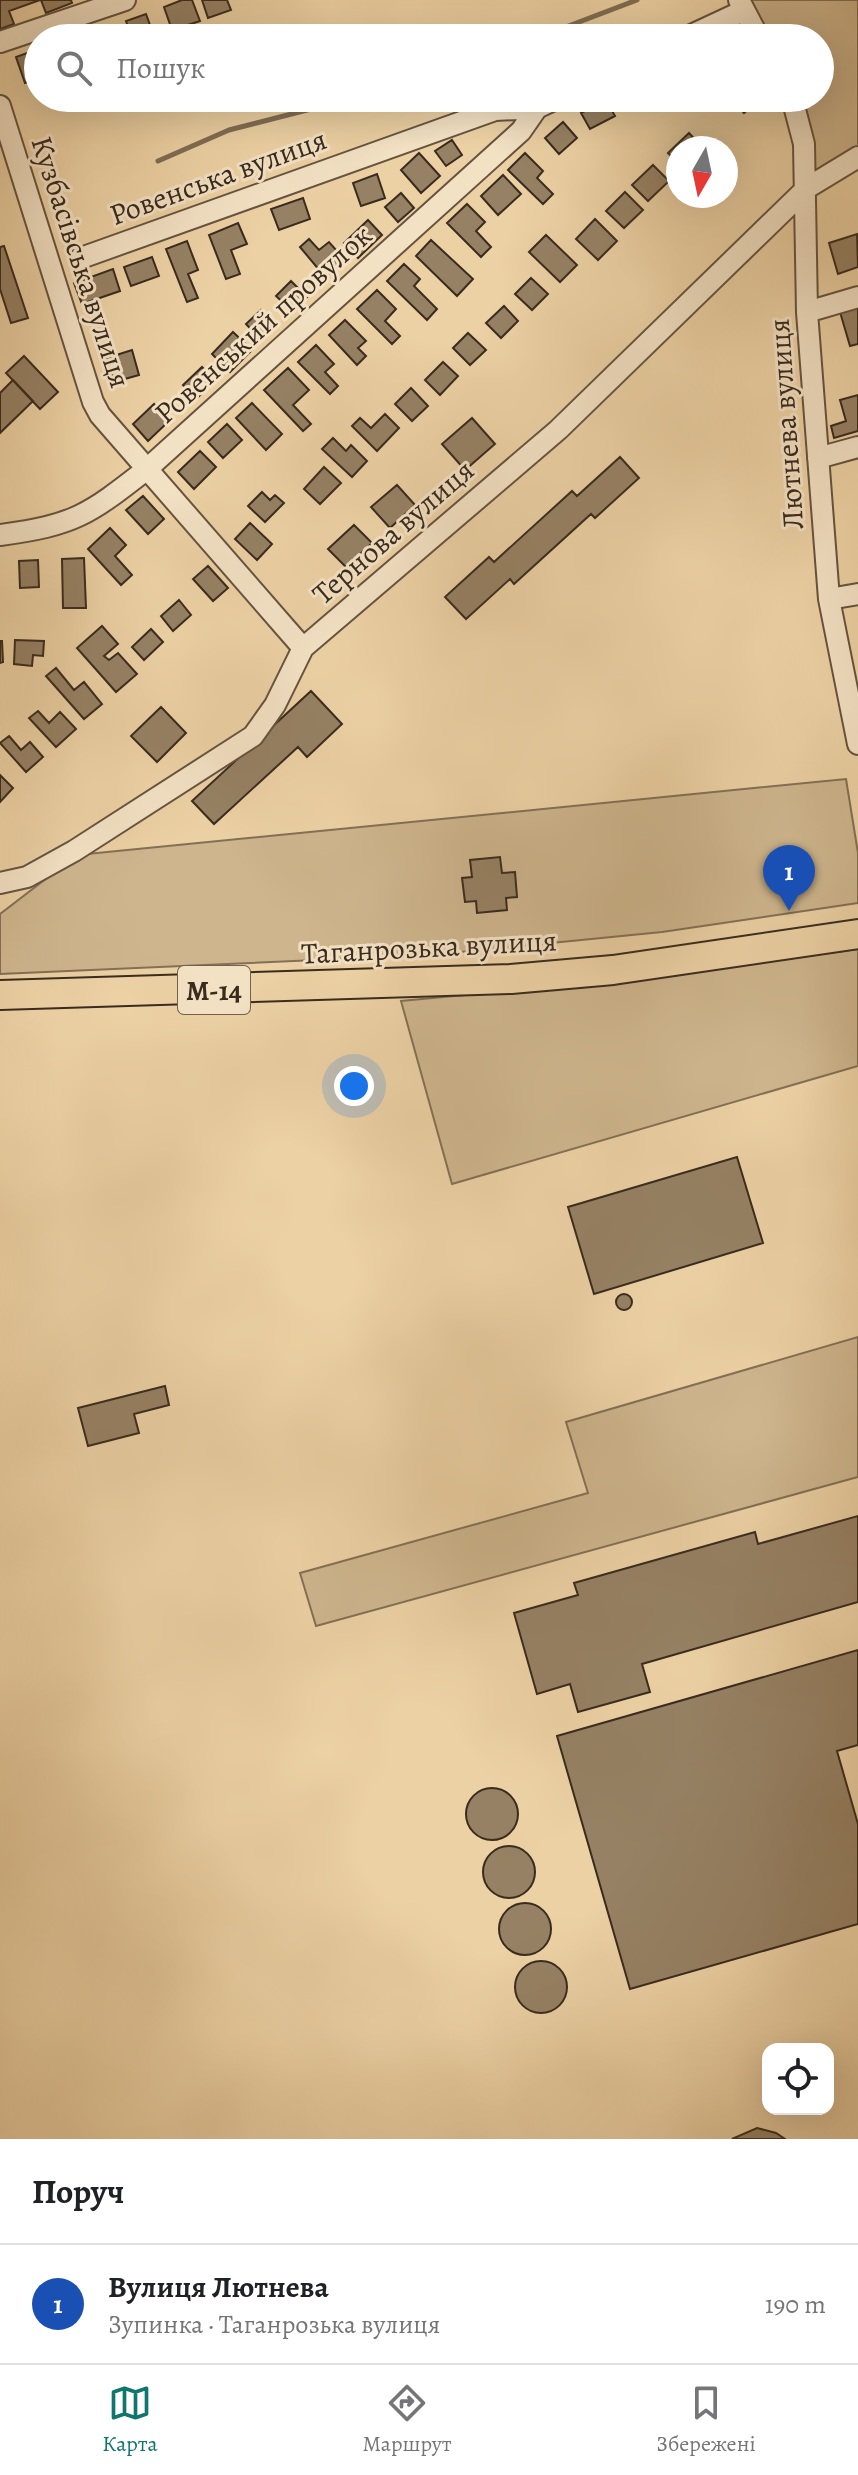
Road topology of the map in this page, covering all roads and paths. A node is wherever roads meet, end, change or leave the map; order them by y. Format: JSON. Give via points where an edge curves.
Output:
{"nodes":[{"id":1,"x":125,"y":0,"type":"edge"},
{"id":2,"x":741,"y":6,"type":"edge"},
{"id":3,"x":54,"y":24,"type":"edge"},
{"id":4,"x":710,"y":24,"type":"edge"},
{"id":5,"x":751,"y":24,"type":"edge"},
{"id":6,"x":24,"y":34,"type":"edge"},
{"id":7,"x":0,"y":42,"type":"edge"},
{"id":8,"x":0,"y":106,"type":"edge"},
{"id":9,"x":489,"y":112,"type":"edge"},
{"id":10,"x":534,"y":112,"type":"edge"},
{"id":11,"x":796,"y":112,"type":"edge"},
{"id":12,"x":858,"y":157,"type":"edge"},
{"id":13,"x":807,"y":188,"type":"junction"},
{"id":14,"x":81,"y":258,"type":"dead end"},
{"id":15,"x":858,"y":297,"type":"edge"},
{"id":16,"x":807,"y":312,"type":"junction"},
{"id":17,"x":858,"y":447,"type":"edge"},
{"id":18,"x":818,"y":458,"type":"junction"},
{"id":19,"x":147,"y":469,"type":"junction"},
{"id":20,"x":0,"y":535,"type":"edge"},
{"id":21,"x":858,"y":594,"type":"edge"},
{"id":22,"x":829,"y":599,"type":"junction"},
{"id":23,"x":303,"y":648,"type":"junction"},
{"id":24,"x":858,"y":744,"type":"edge"},
{"id":25,"x":0,"y":883,"type":"edge"},
{"id":26,"x":858,"y":934,"type":"edge"},
{"id":27,"x":0,"y":995,"type":"edge"}],
"edges":[{"from":1,"to":3,"type":"street"},
{"from":2,"to":4,"type":"street"},
{"from":2,"to":5,"type":"street"},
{"from":6,"to":7,"type":"street"},
{"from":8,"to":19,"type":"street","name":"Кузбасівська вулиця","via":[[93,402]]},
{"from":9,"to":14,"type":"street","name":"Ровенська вулиця"},
{"from":10,"to":19,"type":"street","name":"Ровенський провулок","via":[[521,131]]},
{"from":11,"to":13,"type":"street","name":"Лютнева вулиця"},
{"from":12,"to":13,"type":"street","name":"Тернова вулиця"},
{"from":13,"to":16,"type":"street","name":"Лютнева вулиця"},
{"from":13,"to":23,"type":"street","name":"Тернова вулиця","via":[[558,430]]},
{"from":15,"to":16,"type":"street"},
{"from":16,"to":18,"type":"street","name":"Лютнева вулиця"},
{"from":17,"to":18,"type":"street"},
{"from":18,"to":22,"type":"street","name":"Лютнева вулиця"},
{"from":19,"to":20,"type":"street","name":"Ровенський провулок","via":[[81,517],[46,529]]},
{"from":19,"to":23,"type":"street","name":"Кузбасівська вулиця"},
{"from":21,"to":22,"type":"street"},
{"from":22,"to":24,"type":"street","name":"Лютнева вулиця"},
{"from":23,"to":25,"type":"street","name":"Тернова вулиця","via":[[253,736],[74,851],[27,877]]},
{"from":26,"to":27,"type":"highway","name":"Таганрозька вулиця","number":"М-14","via":[[613,970],[511,979]]}]}
